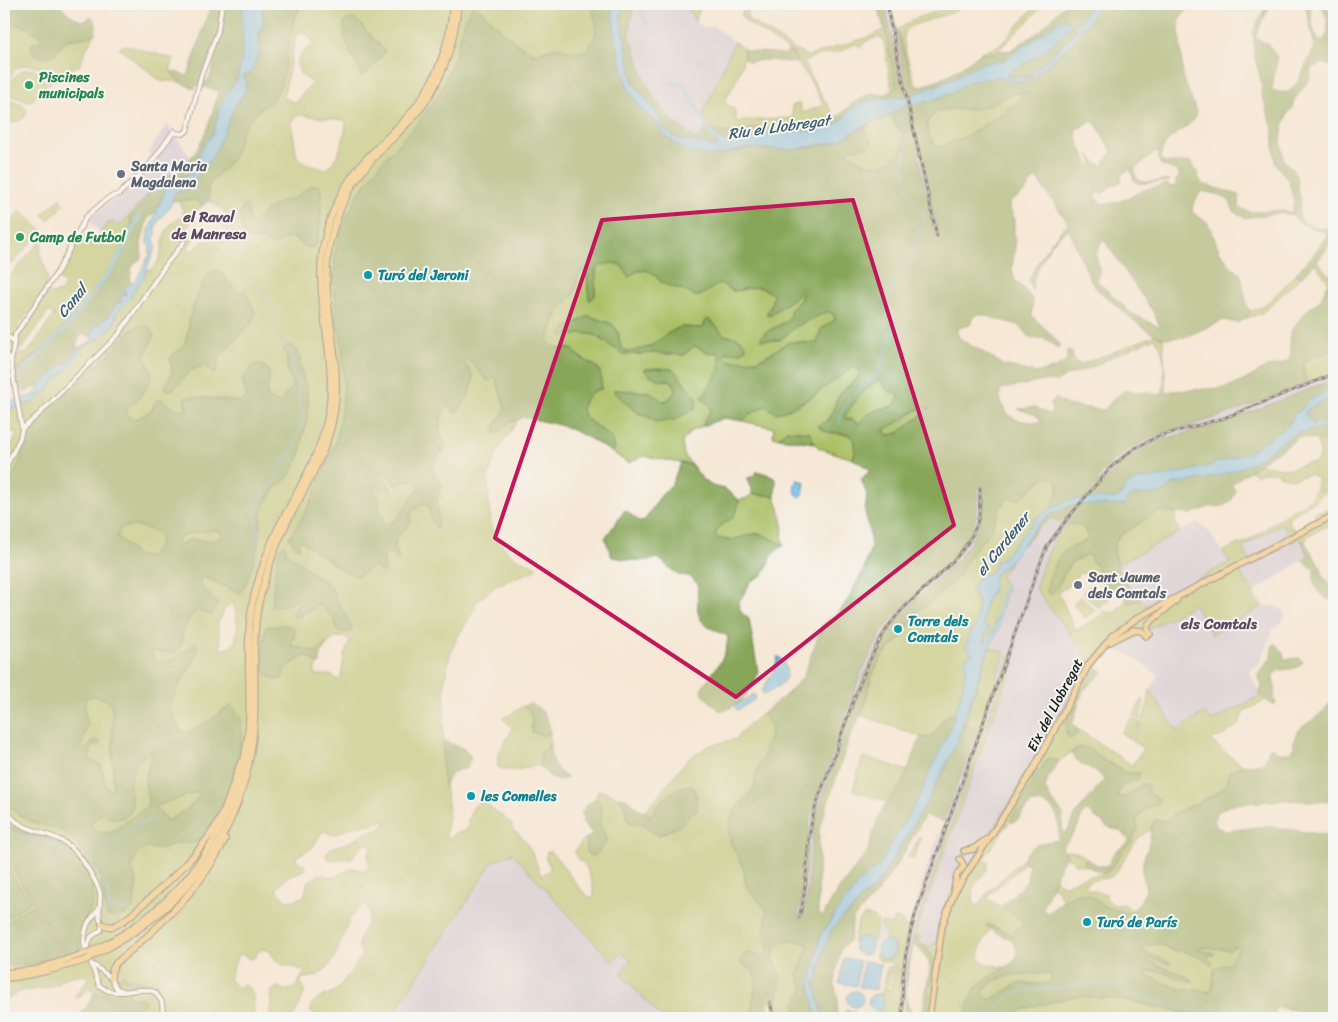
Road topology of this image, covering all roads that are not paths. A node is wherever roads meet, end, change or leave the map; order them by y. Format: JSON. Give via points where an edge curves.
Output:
{"nodes":[{"id":1,"x":222,"y":4,"type":"edge"},
{"id":2,"x":453,"y":4,"type":"edge"},
{"id":3,"x":458,"y":4,"type":"edge"},
{"id":4,"x":184,"y":242,"type":"dead end"},
{"id":5,"x":17,"y":331,"type":"junction"},
{"id":6,"x":6,"y":337,"type":"edge"},
{"id":7,"x":13,"y":342,"type":"junction"},
{"id":8,"x":12,"y":350,"type":"junction"},
{"id":9,"x":4,"y":352,"type":"edge"},
{"id":10,"x":11,"y":363,"type":"junction"},
{"id":11,"x":22,"y":428,"type":"junction"},
{"id":12,"x":4,"y":471,"type":"edge"},
{"id":13,"x":1334,"y":517,"type":"edge"},
{"id":14,"x":1177,"y":600,"type":"junction"},
{"id":15,"x":1110,"y":642,"type":"junction"},
{"id":16,"x":246,"y":748,"type":"junction"},
{"id":17,"x":247,"y":772,"type":"junction"},
{"id":18,"x":4,"y":807,"type":"edge"},
{"id":19,"x":1000,"y":824,"type":"junction"},
{"id":20,"x":964,"y":851,"type":"dead end"},
{"id":21,"x":960,"y":859,"type":"dead end"},
{"id":22,"x":99,"y":908,"type":"junction"},
{"id":23,"x":946,"y":914,"type":"junction"},
{"id":24,"x":92,"y":919,"type":"junction"},
{"id":25,"x":101,"y":922,"type":"junction"},
{"id":26,"x":88,"y":928,"type":"junction"},
{"id":27,"x":95,"y":933,"type":"junction"},
{"id":28,"x":88,"y":954,"type":"junction"},
{"id":29,"x":92,"y":964,"type":"junction"},
{"id":30,"x":4,"y":973,"type":"edge"},
{"id":31,"x":4,"y":978,"type":"edge"},
{"id":32,"x":110,"y":979,"type":"junction"},
{"id":33,"x":99,"y":981,"type":"junction"},
{"id":34,"x":105,"y":989,"type":"junction"},
{"id":35,"x":126,"y":992,"type":"junction"},
{"id":36,"x":163,"y":1018,"type":"edge"},
{"id":37,"x":931,"y":1018,"type":"edge"}],
"edges":[{"from":1,"to":5,"type":"street","via":[[218,31],[186,131],[183,134],[174,131],[149,166],[86,217],[45,292]]},
{"from":2,"to":16,"type":"highway","via":[[445,51],[429,86],[408,115],[359,168],[329,223],[321,274],[330,379],[329,409],[316,457],[278,529],[251,610]]},
{"from":3,"to":17,"type":"highway","via":[[453,42],[436,85],[412,119],[362,172],[344,200],[334,226],[326,276],[336,389],[333,417],[319,464],[278,544],[260,594],[254,632],[254,724]]},
{"from":4,"to":11,"type":"street","via":[[118,335]]},
{"from":5,"to":6,"type":"street"},
{"from":5,"to":7,"type":"street"},
{"from":6,"to":7,"type":"street"},
{"from":7,"to":8,"type":"street"},
{"from":8,"to":9,"type":"street"},
{"from":8,"to":10,"type":"street"},
{"from":9,"to":10,"type":"street"},
{"from":10,"to":11,"type":"street"},
{"from":11,"to":12,"type":"street"},
{"from":13,"to":14,"type":"highway","name":"Eix del Llobregat"},
{"from":13,"to":19,"type":"highway","name":"Eix del Llobregat","via":[[1139,617],[1113,635],[1089,664],[1033,770]]},
{"from":14,"to":15,"type":"highway","name":"Eix del Llobregat","via":[[1130,626]]},
{"from":14,"to":15,"type":"highway","via":[[1152,620],[1146,632],[1133,630]]},
{"from":15,"to":37,"type":"highway","name":"Eix del Llobregat","via":[[1085,678],[1019,800],[954,900],[942,937]]},
{"from":16,"to":25,"type":"highway","via":[[216,825],[193,857],[172,880],[116,926],[109,927]]},
{"from":16,"to":28,"type":"highway","via":[[230,810],[195,870],[147,918]]},
{"from":17,"to":28,"type":"highway","via":[[222,836],[208,862],[190,884],[144,927],[119,943]]},
{"from":17,"to":32,"type":"highway","via":[[240,805],[210,865],[157,928],[116,963]]},
{"from":18,"to":22,"type":"street","via":[[21,826],[57,838],[74,850],[97,884]]},
{"from":19,"to":20,"type":"highway","via":[[981,845]]},
{"from":19,"to":23,"type":"highway","name":"Eix del Llobregat","via":[[958,886]]},
{"from":21,"to":23,"type":"highway","via":[[964,866]]},
{"from":22,"to":24,"type":"street"},
{"from":22,"to":25,"type":"street"},
{"from":23,"to":37,"type":"highway","name":"Eix del Llobregat","via":[[940,937]]},
{"from":24,"to":25,"type":"street"},
{"from":24,"to":26,"type":"street"},
{"from":25,"to":27,"type":"street","via":[[101,930]]},
{"from":26,"to":27,"type":"street"},
{"from":26,"to":28,"type":"street","via":[[84,939]]},
{"from":27,"to":28,"type":"street","via":[[89,942]]},
{"from":28,"to":29,"type":"street"},
{"from":28,"to":30,"type":"highway","via":[[35,970]]},
{"from":28,"to":31,"type":"highway","via":[[40,972]]},
{"from":29,"to":32,"type":"street"},
{"from":29,"to":33,"type":"street"},
{"from":32,"to":33,"type":"street","via":[[101,976]]},
{"from":32,"to":34,"type":"street","via":[[110,987]]},
{"from":32,"to":35,"type":"street","via":[[117,989]]},
{"from":33,"to":34,"type":"street"},
{"from":34,"to":35,"type":"street"},
{"from":35,"to":36,"type":"street","via":[[147,989],[156,993],[162,1002]]}]}
